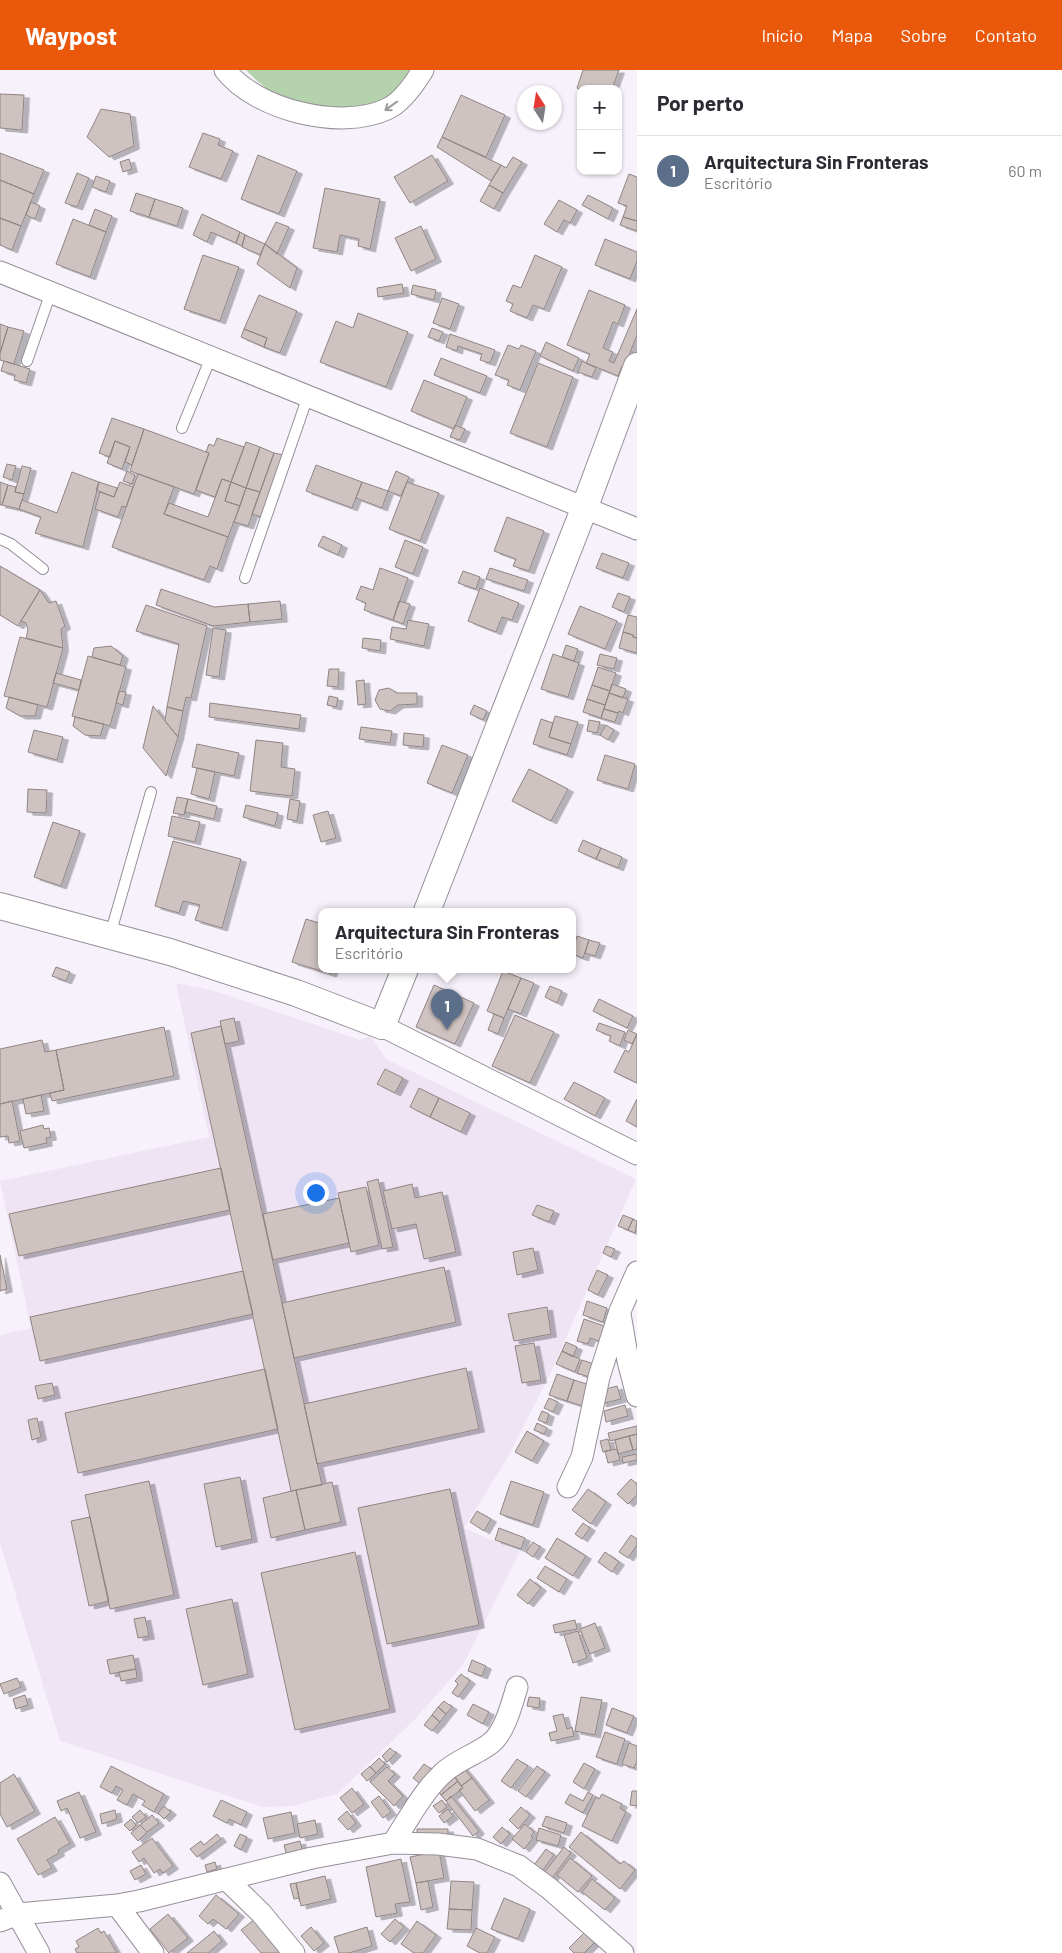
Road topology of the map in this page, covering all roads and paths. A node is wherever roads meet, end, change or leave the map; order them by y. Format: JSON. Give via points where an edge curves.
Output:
{"nodes":[{"id":1,"x":225,"y":70,"type":"edge"},
{"id":2,"x":423,"y":70,"type":"edge"},
{"id":3,"x":0,"y":272,"type":"edge"},
{"id":4,"x":51,"y":292,"type":"junction"},
{"id":5,"x":211,"y":357,"type":"junction"},
{"id":6,"x":27,"y":360,"type":"dead end"},
{"id":7,"x":637,"y":366,"type":"edge"},
{"id":8,"x":308,"y":396,"type":"junction"},
{"id":9,"x":182,"y":428,"type":"dead end"},
{"id":10,"x":584,"y":508,"type":"junction"},
{"id":11,"x":637,"y":529,"type":"edge"},
{"id":12,"x":0,"y":539,"type":"edge"},
{"id":13,"x":43,"y":569,"type":"dead end"},
{"id":14,"x":245,"y":578,"type":"dead end"},
{"id":15,"x":151,"y":792,"type":"dead end"},
{"id":16,"x":0,"y":906,"type":"edge"},
{"id":17,"x":428,"y":908,"type":"edge"},
{"id":18,"x":110,"y":936,"type":"junction"},
{"id":19,"x":402,"y":973,"type":"edge"},
{"id":20,"x":382,"y":1026,"type":"junction"},
{"id":21,"x":637,"y":1154,"type":"edge"},
{"id":22,"x":637,"y":1272,"type":"edge"},
{"id":23,"x":620,"y":1311,"type":"junction"},
{"id":24,"x":637,"y":1396,"type":"edge"},
{"id":25,"x":568,"y":1486,"type":"dead end"},
{"id":26,"x":518,"y":1687,"type":"dead end"},
{"id":27,"x":394,"y":1843,"type":"junction"},
{"id":28,"x":226,"y":1879,"type":"junction"},
{"id":29,"x":0,"y":1883,"type":"edge"},
{"id":30,"x":117,"y":1905,"type":"junction"},
{"id":31,"x":9,"y":1918,"type":"edge"},
{"id":32,"x":39,"y":1953,"type":"edge"},
{"id":33,"x":153,"y":1953,"type":"edge"},
{"id":34,"x":294,"y":1953,"type":"edge"},
{"id":35,"x":623,"y":1953,"type":"edge"}],
"edges":[{"from":2,"to":1,"type":"street","one_way":true,"via":[[414,86],[389,109],[366,117],[338,118],[298,112],[257,97]]},
{"from":3,"to":4,"type":"street"},
{"from":4,"to":5,"type":"street"},
{"from":4,"to":6,"type":"lane"},
{"from":5,"to":8,"type":"street"},
{"from":5,"to":9,"type":"lane"},
{"from":7,"to":10,"type":"street"},
{"from":8,"to":10,"type":"street"},
{"from":8,"to":14,"type":"lane"},
{"from":10,"to":11,"type":"street"},
{"from":10,"to":17,"type":"street"},
{"from":12,"to":13,"type":"lane"},
{"from":15,"to":18,"type":"lane"},
{"from":16,"to":18,"type":"street"},
{"from":18,"to":20,"type":"street","via":[[287,990]]},
{"from":19,"to":20,"type":"street"},
{"from":20,"to":21,"type":"street"},
{"from":22,"to":23,"type":"street"},
{"from":23,"to":24,"type":"street"},
{"from":23,"to":25,"type":"street","via":[[599,1377],[582,1457]]},
{"from":26,"to":27,"type":"street","via":[[510,1712],[492,1742],[442,1774]]},
{"from":27,"to":28,"type":"street","via":[[312,1858]]},
{"from":27,"to":35,"type":"street","via":[[477,1849],[519,1866]]},
{"from":28,"to":30,"type":"street"},
{"from":28,"to":34,"type":"street","via":[[261,1913]]},
{"from":29,"to":31,"type":"street"},
{"from":30,"to":31,"type":"street"},
{"from":30,"to":33,"type":"street"},
{"from":31,"to":32,"type":"street"}]}
